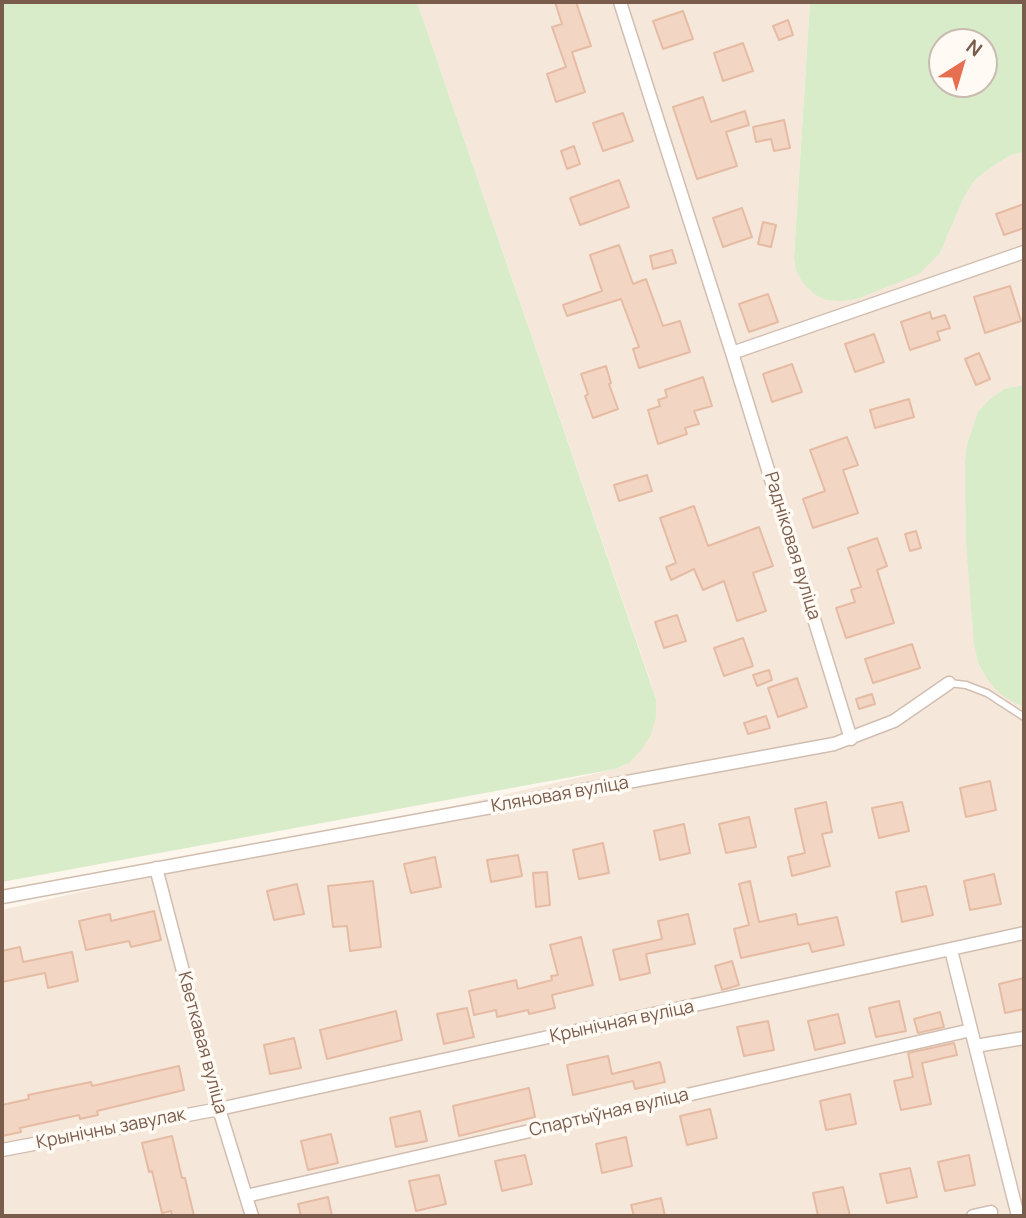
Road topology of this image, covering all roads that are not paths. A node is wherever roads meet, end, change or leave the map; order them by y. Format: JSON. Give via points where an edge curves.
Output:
{"nodes":[{"id":1,"x":620,"y":2,"type":"edge"},
{"id":2,"x":1024,"y":252,"type":"edge"},
{"id":3,"x":732,"y":353,"type":"junction"},
{"id":4,"x":948,"y":683,"type":"joint"},
{"id":5,"x":1024,"y":717,"type":"edge"},
{"id":6,"x":851,"y":739,"type":"junction"},
{"id":7,"x":156,"y":868,"type":"junction"},
{"id":8,"x":2,"y":897,"type":"edge"},
{"id":9,"x":1024,"y":933,"type":"edge"},
{"id":10,"x":951,"y":950,"type":"junction"},
{"id":11,"x":971,"y":1030,"type":"junction"},
{"id":12,"x":1024,"y":1038,"type":"edge"},
{"id":13,"x":975,"y":1046,"type":"junction"},
{"id":14,"x":219,"y":1109,"type":"junction"},
{"id":15,"x":2,"y":1150,"type":"edge"},
{"id":16,"x":246,"y":1196,"type":"junction"},
{"id":17,"x":991,"y":1212,"type":"dead end"},
{"id":18,"x":252,"y":1216,"type":"edge"},
{"id":19,"x":973,"y":1216,"type":"edge"},
{"id":20,"x":1018,"y":1216,"type":"edge"}],
"edges":[{"from":1,"to":3,"type":"street","name":"Радніковая вуліца"},
{"from":2,"to":3,"type":"street"},
{"from":3,"to":6,"type":"street","name":"Радніковая вуліца"},
{"from":4,"to":5,"type":"lane","via":[[987,693]]},
{"from":4,"to":6,"type":"street","name":"Кляновая вуліца","via":[[894,721]]},
{"from":6,"to":7,"type":"street","name":"Кляновая вуліца"},
{"from":7,"to":8,"type":"street","name":"Кляновая вуліца"},
{"from":7,"to":14,"type":"street","name":"Кветкавая вуліца"},
{"from":9,"to":10,"type":"street","name":"Крынічная вуліца"},
{"from":10,"to":11,"type":"street"},
{"from":10,"to":14,"type":"street","name":"Крынічная вуліца"},
{"from":11,"to":13,"type":"street"},
{"from":11,"to":16,"type":"street","name":"Спартыўная вуліца"},
{"from":12,"to":13,"type":"street"},
{"from":13,"to":20,"type":"street"},
{"from":14,"to":15,"type":"street","name":"Крынічны завулак"},
{"from":14,"to":16,"type":"street","name":"Кветкавая вуліца"},
{"from":16,"to":18,"type":"street","name":"Кветкавая вуліца"},
{"from":17,"to":19,"type":"street"}]}
